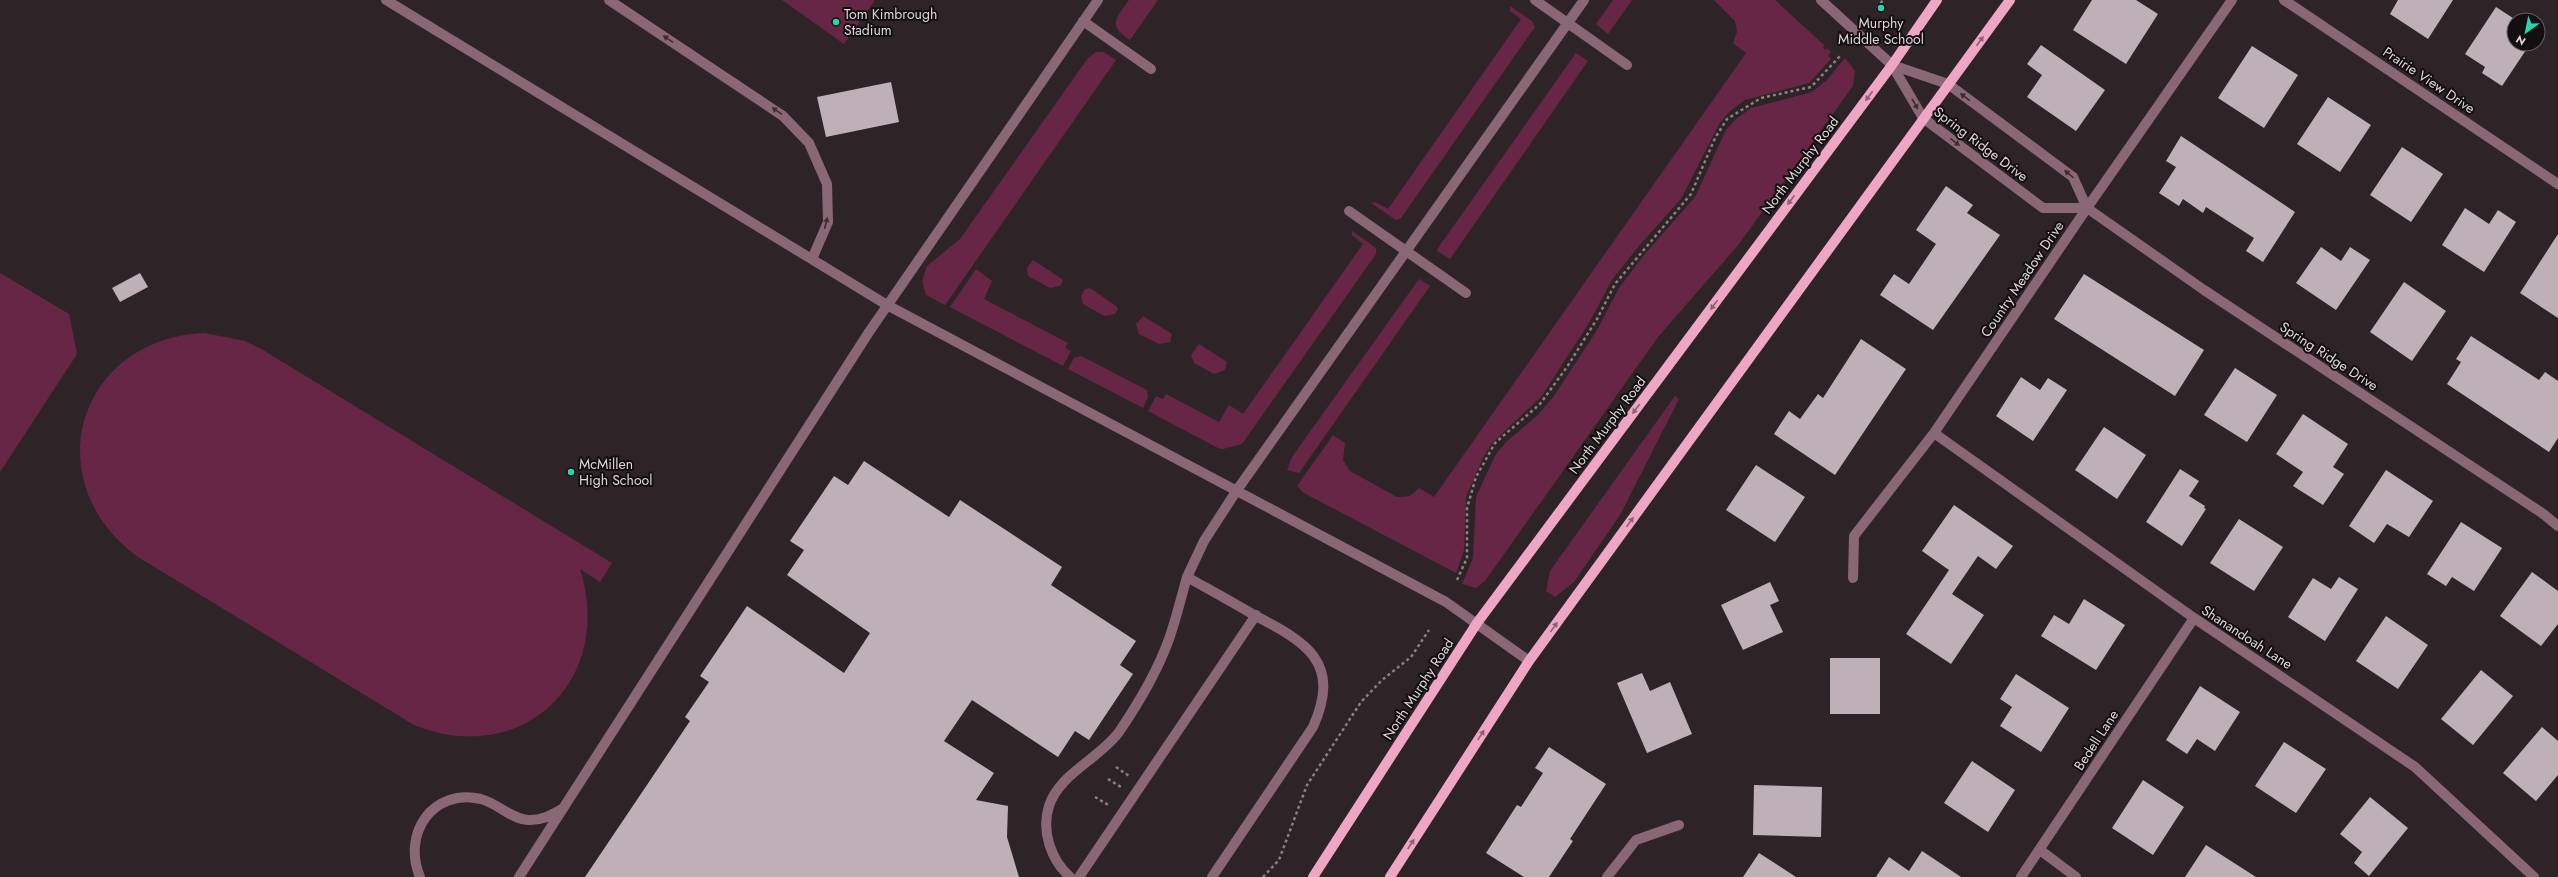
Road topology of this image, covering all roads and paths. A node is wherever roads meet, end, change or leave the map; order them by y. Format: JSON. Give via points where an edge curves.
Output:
{"nodes":[{"id":1,"x":386,"y":0,"type":"edge"},
{"id":2,"x":609,"y":0,"type":"edge"},
{"id":3,"x":1098,"y":0,"type":"edge"},
{"id":4,"x":1535,"y":0,"type":"edge"},
{"id":5,"x":1584,"y":0,"type":"edge"},
{"id":6,"x":1821,"y":0,"type":"edge"},
{"id":7,"x":1883,"y":0,"type":"edge"},
{"id":8,"x":1937,"y":0,"type":"edge"},
{"id":9,"x":2010,"y":0,"type":"edge"},
{"id":10,"x":2232,"y":0,"type":"edge"},
{"id":11,"x":2284,"y":0,"type":"edge"},
{"id":12,"x":1877,"y":8,"type":"dead end"},
{"id":13,"x":1083,"y":21,"type":"junction"},
{"id":14,"x":1568,"y":23,"type":"junction"},
{"id":15,"x":1842,"y":55,"type":"dead end"},
{"id":16,"x":1627,"y":65,"type":"dead end"},
{"id":17,"x":1892,"y":65,"type":"junction"},
{"id":18,"x":1151,"y":69,"type":"dead end"},
{"id":19,"x":1948,"y":84,"type":"junction"},
{"id":20,"x":1923,"y":118,"type":"junction"},
{"id":21,"x":2558,"y":184,"type":"edge"},
{"id":22,"x":2087,"y":208,"type":"junction"},
{"id":23,"x":1350,"y":211,"type":"dead end"},
{"id":24,"x":1406,"y":251,"type":"junction"},
{"id":25,"x":812,"y":259,"type":"junction"},
{"id":26,"x":1466,"y":293,"type":"dead end"},
{"id":27,"x":887,"y":305,"type":"junction"},
{"id":28,"x":1934,"y":434,"type":"junction"},
{"id":29,"x":1237,"y":490,"type":"junction"},
{"id":30,"x":2558,"y":526,"type":"edge"},
{"id":31,"x":1187,"y":577,"type":"junction"},
{"id":32,"x":1853,"y":578,"type":"dead end"},
{"id":33,"x":1458,"y":580,"type":"dead end"},
{"id":34,"x":1256,"y":615,"type":"junction"},
{"id":35,"x":2194,"y":618,"type":"junction"},
{"id":36,"x":1477,"y":623,"type":"junction"},
{"id":37,"x":1429,"y":630,"type":"dead end"},
{"id":38,"x":1529,"y":661,"type":"junction"},
{"id":39,"x":1116,"y":767,"type":"dead end"},
{"id":40,"x":1133,"y":778,"type":"dead end"},
{"id":41,"x":1108,"y":779,"type":"dead end"},
{"id":42,"x":1125,"y":790,"type":"dead end"},
{"id":43,"x":1095,"y":797,"type":"dead end"},
{"id":44,"x":563,"y":808,"type":"junction"},
{"id":45,"x":1113,"y":808,"type":"dead end"},
{"id":46,"x":1678,"y":825,"type":"dead end"},
{"id":47,"x":2040,"y":850,"type":"junction"},
{"id":48,"x":420,"y":877,"type":"edge"},
{"id":49,"x":519,"y":877,"type":"edge"},
{"id":50,"x":1070,"y":877,"type":"edge"},
{"id":51,"x":1079,"y":877,"type":"edge"},
{"id":52,"x":1212,"y":877,"type":"edge"},
{"id":53,"x":1263,"y":877,"type":"edge"},
{"id":54,"x":1313,"y":877,"type":"edge"},
{"id":55,"x":1390,"y":877,"type":"edge"},
{"id":56,"x":1607,"y":877,"type":"edge"},
{"id":57,"x":2021,"y":877,"type":"edge"},
{"id":58,"x":2076,"y":877,"type":"edge"},
{"id":59,"x":2534,"y":877,"type":"edge"}],
"edges":[{"from":1,"to":25,"type":"street"},
{"from":25,"to":2,"type":"street","one_way":true,"via":[[828,222],[827,184],[809,142],[783,116]]},
{"from":3,"to":13,"type":"street"},
{"from":4,"to":14,"type":"street"},
{"from":5,"to":14,"type":"street"},
{"from":6,"to":17,"type":"street"},
{"from":7,"to":12,"type":"path"},
{"from":8,"to":17,"type":"main road","name":"North Murphy Road"},
{"from":19,"to":9,"type":"main road","one_way":true},
{"from":10,"to":22,"type":"street","name":"Country Meadow Drive"},
{"from":11,"to":21,"type":"street","name":"Prairie View Drive"},
{"from":13,"to":18,"type":"street"},
{"from":13,"to":27,"type":"street"},
{"from":14,"to":16,"type":"street"},
{"from":14,"to":24,"type":"street"},
{"from":15,"to":33,"type":"path","via":[[1811,87],[1761,98],[1727,119],[1715,138],[1692,194],[1615,284],[1567,367],[1540,404],[1495,443],[1476,477],[1467,508],[1468,558]]},
{"from":17,"to":19,"type":"street","name":"Spring Ridge Drive"},
{"from":17,"to":20,"type":"street","name":"Spring Ridge Drive","one_way":true},
{"from":17,"to":36,"type":"main road","name":"North Murphy Road","one_way":true},
{"from":19,"to":20,"type":"main road"},
{"from":22,"to":19,"type":"street","name":"Spring Ridge Drive","one_way":true,"via":[[2073,177]]},
{"from":20,"to":22,"type":"street","name":"Spring Ridge Drive","one_way":true,"via":[[2043,208]]},
{"from":38,"to":20,"type":"main road","one_way":true},
{"from":22,"to":28,"type":"street","name":"Country Meadow Drive"},
{"from":22,"to":30,"type":"street","name":"Spring Ridge Drive","via":[[2204,290]]},
{"from":23,"to":24,"type":"street"},
{"from":24,"to":26,"type":"street"},
{"from":24,"to":29,"type":"street"},
{"from":25,"to":27,"type":"street"},
{"from":27,"to":29,"type":"street"},
{"from":27,"to":44,"type":"street"},
{"from":28,"to":32,"type":"street","name":"Country Meadow Drive","via":[[1854,536]]},
{"from":28,"to":35,"type":"street","name":"Shanandoah Lane"},
{"from":29,"to":31,"type":"street","via":[[1204,541]]},
{"from":29,"to":36,"type":"street","via":[[1446,602]]},
{"from":31,"to":34,"type":"street"},
{"from":31,"to":50,"type":"street","via":[[1169,640],[1147,686],[1118,732],[1087,764],[1065,780],[1050,804],[1046,820],[1050,848],[1060,867]]},
{"from":34,"to":51,"type":"street"},
{"from":34,"to":52,"type":"street","via":[[1304,643],[1322,674],[1321,703],[1313,727]]},
{"from":35,"to":47,"type":"street","name":"Bedell Lane"},
{"from":35,"to":59,"type":"street","name":"Shanandoah Lane","via":[[2415,767]]},
{"from":36,"to":38,"type":"street"},
{"from":36,"to":54,"type":"main road","name":"North Murphy Road"},
{"from":37,"to":53,"type":"path","via":[[1411,657],[1382,680],[1361,702],[1307,785],[1279,860]]},
{"from":55,"to":38,"type":"main road","one_way":true},
{"from":39,"to":40,"type":"path"},
{"from":41,"to":42,"type":"path"},
{"from":43,"to":45,"type":"path"},
{"from":44,"to":48,"type":"street","via":[[543,819],[527,820],[482,799],[446,801],[426,817],[418,828],[414,853]]},
{"from":44,"to":49,"type":"street"},
{"from":46,"to":56,"type":"street","via":[[1636,840]]},
{"from":47,"to":57,"type":"street","name":"Bedell Lane"},
{"from":47,"to":58,"type":"street"}]}
